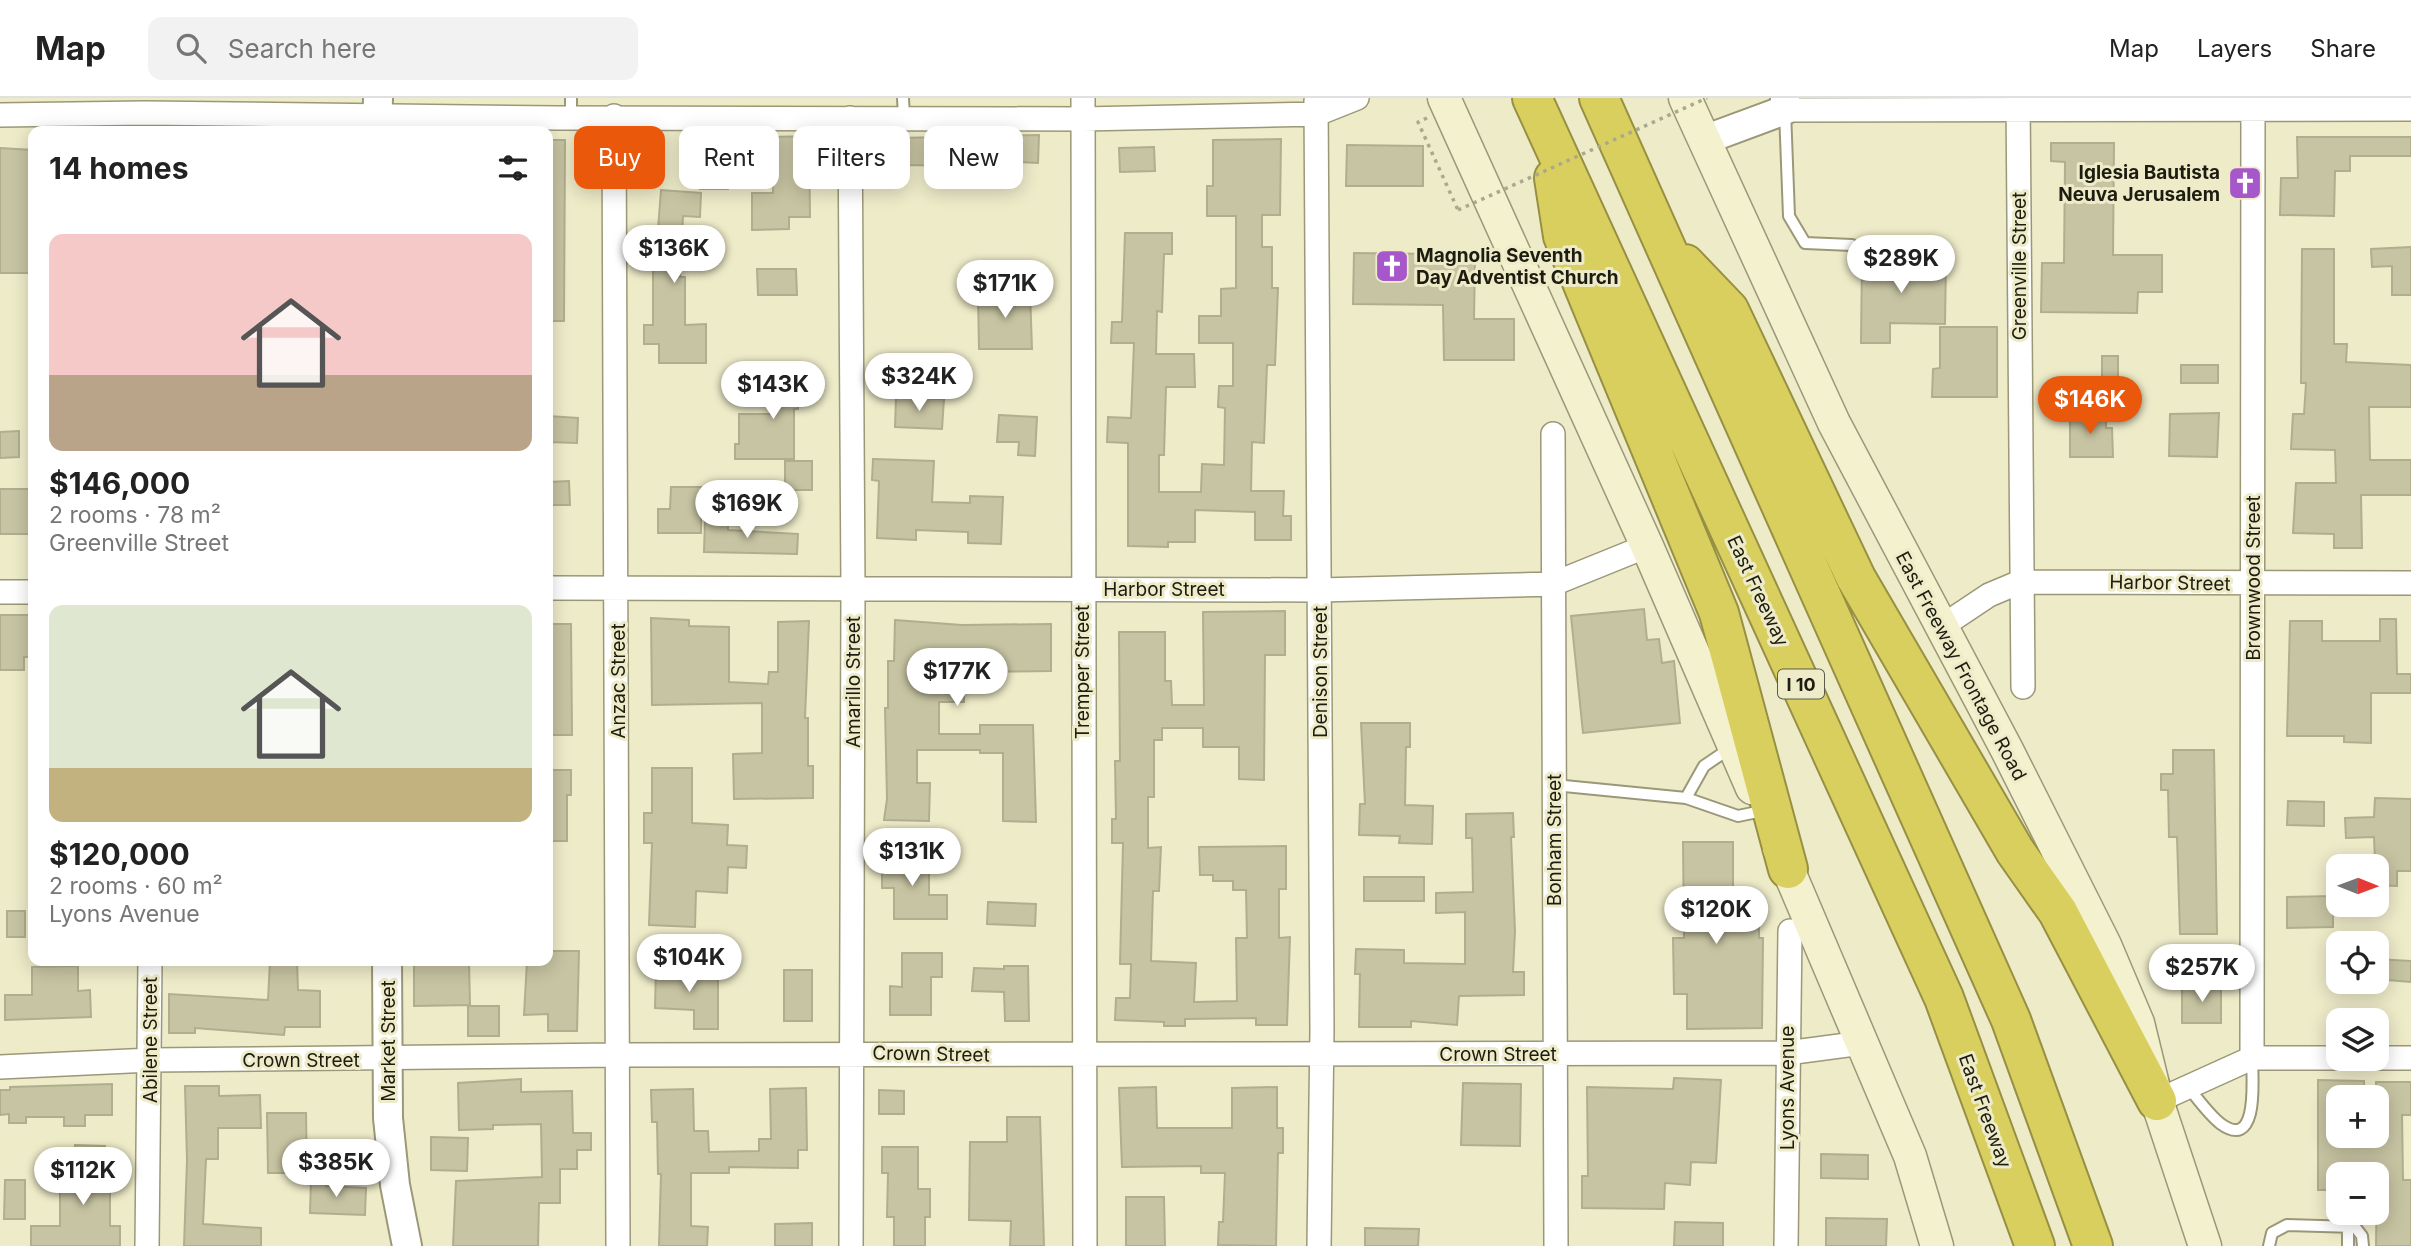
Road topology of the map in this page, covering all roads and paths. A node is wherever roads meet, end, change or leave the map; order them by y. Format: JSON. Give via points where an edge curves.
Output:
{"nodes":[{"id":1,"x":1357,"y":98,"type":"edge"},
{"id":2,"x":1599,"y":98,"type":"edge"},
{"id":3,"x":1685,"y":98,"type":"edge"},
{"id":4,"x":1707,"y":98,"type":"edge"},
{"id":5,"x":1435,"y":103,"type":"edge"},
{"id":6,"x":1785,"y":104,"type":"edge"},
{"id":7,"x":2018,"y":104,"type":"edge"},
{"id":8,"x":2253,"y":104,"type":"edge"},
{"id":9,"x":1316,"y":106,"type":"edge"},
{"id":10,"x":571,"y":108,"type":"edge"},
{"id":11,"x":904,"y":108,"type":"edge"},
{"id":12,"x":1083,"y":109,"type":"edge"},
{"id":13,"x":2411,"y":109,"type":"edge"},
{"id":14,"x":145,"y":114,"type":"edge"},
{"id":15,"x":0,"y":115,"type":"edge"},
{"id":16,"x":377,"y":115,"type":"edge"},
{"id":17,"x":1539,"y":115,"type":"edge"},
{"id":18,"x":614,"y":116,"type":"junction"},
{"id":19,"x":850,"y":118,"type":"junction"},
{"id":20,"x":1704,"y":140,"type":"junction"},
{"id":21,"x":1665,"y":244,"type":"junction"},
{"id":22,"x":1852,"y":245,"type":"dead end"},
{"id":23,"x":1553,"y":434,"type":"dead end"},
{"id":24,"x":1647,"y":546,"type":"junction"},
{"id":25,"x":2020,"y":582,"type":"junction"},
{"id":26,"x":2411,"y":583,"type":"edge"},
{"id":27,"x":1553,"y":584,"type":"junction"},
{"id":28,"x":2253,"y":584,"type":"junction"},
{"id":29,"x":618,"y":587,"type":"junction"},
{"id":30,"x":553,"y":589,"type":"edge"},
{"id":31,"x":853,"y":589,"type":"junction"},
{"id":32,"x":1082,"y":589,"type":"junction"},
{"id":33,"x":1320,"y":590,"type":"junction"},
{"id":34,"x":0,"y":592,"type":"edge"},
{"id":35,"x":28,"y":592,"type":"edge"},
{"id":36,"x":1941,"y":627,"type":"junction"},
{"id":37,"x":2023,"y":687,"type":"dead end"},
{"id":38,"x":1734,"y":746,"type":"junction"},
{"id":39,"x":1554,"y":785,"type":"junction"},
{"id":40,"x":1686,"y":798,"type":"junction"},
{"id":41,"x":1762,"y":811,"type":"junction"},
{"id":42,"x":1788,"y":869,"type":"junction"},
{"id":43,"x":1790,"y":931,"type":"dead end"},
{"id":44,"x":150,"y":966,"type":"edge"},
{"id":45,"x":387,"y":966,"type":"edge"},
{"id":46,"x":1862,"y":1043,"type":"junction"},
{"id":47,"x":1787,"y":1053,"type":"junction"},
{"id":48,"x":853,"y":1054,"type":"junction"},
{"id":49,"x":1556,"y":1054,"type":"junction"},
{"id":50,"x":618,"y":1055,"type":"junction"},
{"id":51,"x":1084,"y":1056,"type":"junction"},
{"id":52,"x":1321,"y":1056,"type":"junction"},
{"id":53,"x":2252,"y":1058,"type":"junction"},
{"id":54,"x":2326,"y":1058,"type":"edge"},
{"id":55,"x":2389,"y":1058,"type":"edge"},
{"id":56,"x":2411,"y":1058,"type":"edge"},
{"id":57,"x":388,"y":1059,"type":"junction"},
{"id":58,"x":150,"y":1060,"type":"junction"},
{"id":59,"x":0,"y":1067,"type":"edge"},
{"id":60,"x":2172,"y":1094,"type":"junction"},
{"id":61,"x":2348,"y":1227,"type":"junction"},
{"id":62,"x":147,"y":1246,"type":"edge"},
{"id":63,"x":407,"y":1246,"type":"edge"},
{"id":64,"x":618,"y":1246,"type":"edge"},
{"id":65,"x":851,"y":1246,"type":"edge"},
{"id":66,"x":1085,"y":1246,"type":"edge"},
{"id":67,"x":1319,"y":1246,"type":"edge"},
{"id":68,"x":1556,"y":1246,"type":"edge"},
{"id":69,"x":1786,"y":1246,"type":"edge"},
{"id":70,"x":1937,"y":1246,"type":"edge"},
{"id":71,"x":2035,"y":1246,"type":"edge"},
{"id":72,"x":2093,"y":1246,"type":"edge"},
{"id":73,"x":2205,"y":1246,"type":"edge"},
{"id":74,"x":2269,"y":1246,"type":"edge"},
{"id":75,"x":2348,"y":1246,"type":"edge"},
{"id":76,"x":2363,"y":1246,"type":"edge"}],
"edges":[{"from":1,"to":9,"type":"street"},
{"from":2,"to":21,"type":"highway"},
{"from":3,"to":20,"type":"main road","name":"East Freeway Frontage Road"},
{"from":4,"to":5,"type":"path","bridge":true,"via":[[1458,210],[1418,122],[1430,117]]},
{"from":5,"to":24,"type":"main road"},
{"from":6,"to":7,"type":"street"},
{"from":6,"to":20,"type":"street"},
{"from":6,"to":22,"type":"lane","via":[[1789,216],[1805,243]]},
{"from":7,"to":8,"type":"street"},
{"from":7,"to":25,"type":"street","name":"Greenville Street"},
{"from":8,"to":13,"type":"street"},
{"from":8,"to":28,"type":"street","name":"Brownwood Street"},
{"from":9,"to":12,"type":"street"},
{"from":9,"to":33,"type":"street","name":"Denison Street"},
{"from":10,"to":16,"type":"street"},
{"from":10,"to":18,"type":"street"},
{"from":11,"to":12,"type":"street"},
{"from":11,"to":19,"type":"street"},
{"from":12,"to":32,"type":"street","name":"Tremper Street"},
{"from":14,"to":15,"type":"street"},
{"from":14,"to":16,"type":"street"},
{"from":17,"to":42,"type":"highway","via":[[1563,236],[1719,613]]},
{"from":17,"to":71,"type":"highway","name":"East Freeway","number":"I 10","via":[[1944,998]]},
{"from":18,"to":19,"type":"street"},
{"from":18,"to":29,"type":"street","name":"Anzac Street"},
{"from":19,"to":31,"type":"street","name":"Amarillo Street"},
{"from":20,"to":36,"type":"main road","name":"East Freeway Frontage Road","via":[[1834,423]]},
{"from":21,"to":60,"type":"highway","via":[[1729,310],[1856,578],[2015,851]]},
{"from":21,"to":72,"type":"highway","via":[[2011,1020]]},
{"from":23,"to":27,"type":"street","name":"Bonham Street"},
{"from":24,"to":27,"type":"street","name":"Harbor Street"},
{"from":24,"to":38,"type":"main road"},
{"from":25,"to":28,"type":"street","name":"Harbor Street"},
{"from":25,"to":36,"type":"street","name":"Harbor Street","via":[[1989,595]]},
{"from":25,"to":37,"type":"street","name":"Greenville Street"},
{"from":26,"to":28,"type":"street","name":"Harbor Street"},
{"from":27,"to":33,"type":"street","name":"Harbor Street"},
{"from":27,"to":39,"type":"street","name":"Bonham Street"},
{"from":28,"to":53,"type":"street","name":"Brownwood Street"},
{"from":29,"to":30,"type":"street","name":"Harbor Street"},
{"from":29,"to":31,"type":"street","name":"Harbor Street"},
{"from":29,"to":50,"type":"street","name":"Anzac Street"},
{"from":31,"to":32,"type":"street","name":"Harbor Street"},
{"from":31,"to":48,"type":"street","name":"Amarillo Street"},
{"from":32,"to":33,"type":"street","name":"Harbor Street"},
{"from":32,"to":51,"type":"street","name":"Tremper Street"},
{"from":33,"to":52,"type":"street","name":"Denison Street"},
{"from":34,"to":35,"type":"street"},
{"from":36,"to":60,"type":"main road","name":"East Freeway Frontage Road","via":[[2105,945]]},
{"from":38,"to":40,"type":"lane","via":[[1704,766]]},
{"from":38,"to":41,"type":"main road"},
{"from":39,"to":40,"type":"lane"},
{"from":39,"to":49,"type":"street","name":"Bonham Street"},
{"from":40,"to":41,"type":"lane","via":[[1738,816]]},
{"from":41,"to":42,"type":"main road"},
{"from":42,"to":46,"type":"main road"},
{"from":43,"to":47,"type":"street","name":"Lyons Avenue"},
{"from":44,"to":58,"type":"street","name":"Abilene Street"},
{"from":45,"to":57,"type":"street","name":"Market Street"},
{"from":46,"to":47,"type":"street","name":"Crown Street"},
{"from":46,"to":70,"type":"main road","via":[[1910,1156]]},
{"from":47,"to":49,"type":"street","name":"Crown Street"},
{"from":47,"to":69,"type":"street","name":"Lyons Avenue"},
{"from":48,"to":50,"type":"street","name":"Crown Street"},
{"from":48,"to":51,"type":"street","name":"Crown Street"},
{"from":48,"to":65,"type":"street","name":"Amarillo Street"},
{"from":49,"to":52,"type":"street","name":"Crown Street"},
{"from":49,"to":68,"type":"street","name":"Bonham Street"},
{"from":50,"to":57,"type":"street","name":"Crown Street"},
{"from":50,"to":64,"type":"street","name":"Anzac Street"},
{"from":51,"to":52,"type":"street","name":"Crown Street"},
{"from":51,"to":66,"type":"street","name":"Tremper Street"},
{"from":52,"to":67,"type":"street","name":"Denison Street"},
{"from":53,"to":54,"type":"street"},
{"from":53,"to":60,"type":"street"},
{"from":53,"to":60,"type":"lane","via":[[2254,1098],[2246,1125],[2224,1126]]},
{"from":55,"to":56,"type":"street"},
{"from":57,"to":58,"type":"street","name":"Crown Street"},
{"from":57,"to":63,"type":"street","name":"Market Street","via":[[388,1118]]},
{"from":58,"to":59,"type":"street","name":"Crown Street"},
{"from":58,"to":62,"type":"street","name":"Abilene Street"},
{"from":60,"to":73,"type":"main road","name":"East Freeway Frontage Road"},
{"from":61,"to":74,"type":"lane","via":[[2287,1225],[2272,1233]]},
{"from":61,"to":75,"type":"lane"},
{"from":61,"to":76,"type":"lane","via":[[2355,1227]]}]}
